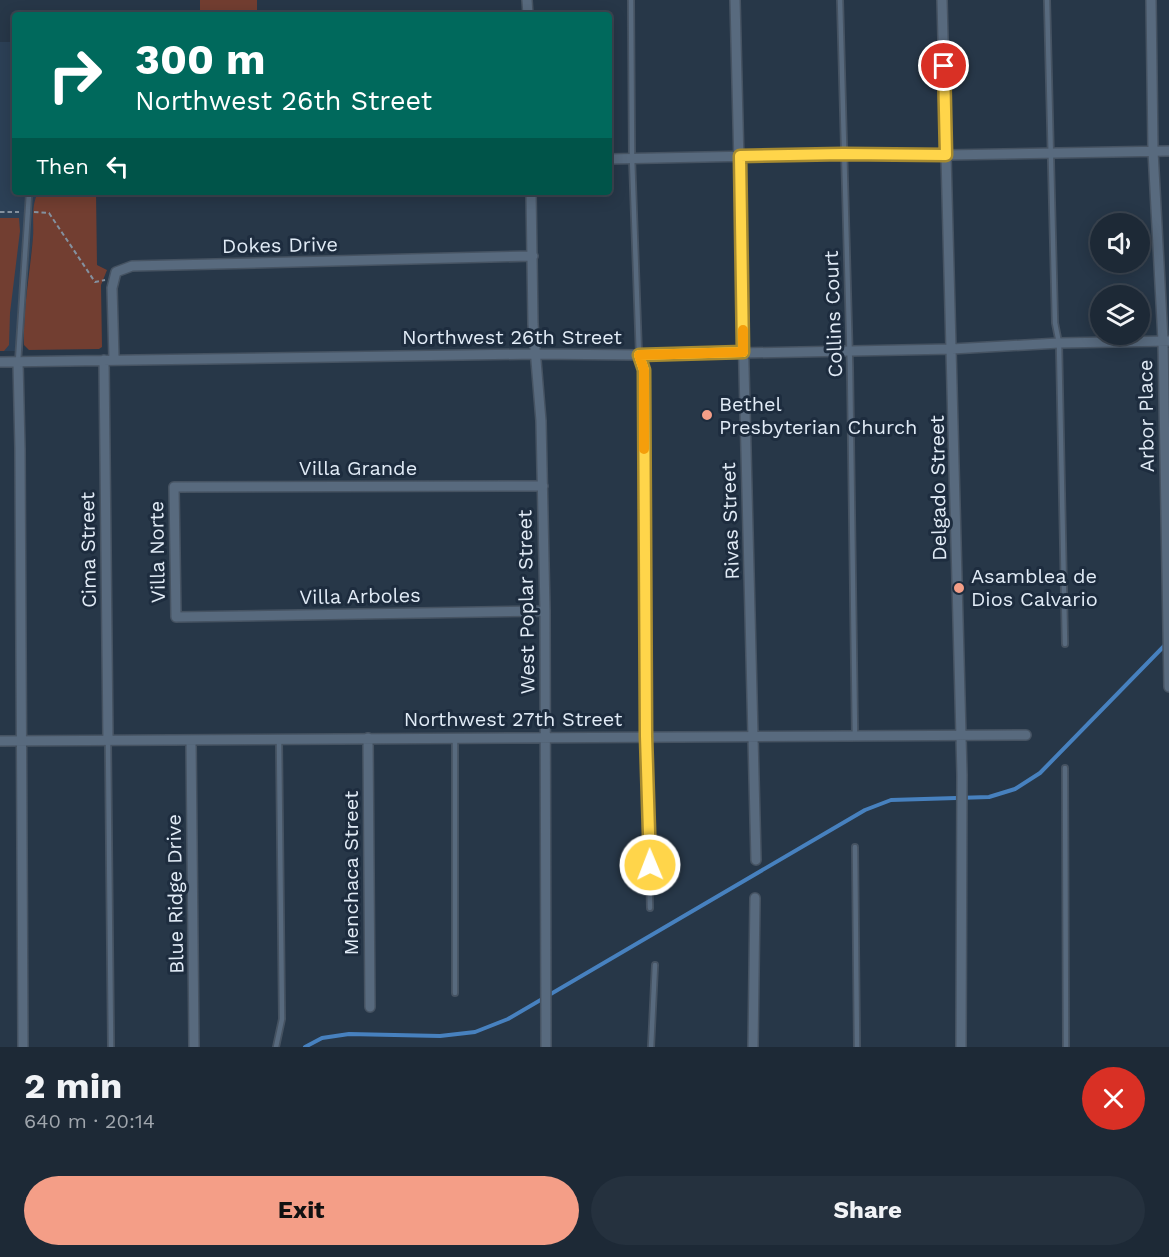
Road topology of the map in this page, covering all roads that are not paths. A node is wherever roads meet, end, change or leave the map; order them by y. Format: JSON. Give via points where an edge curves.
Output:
{"nodes":[{"id":1,"x":631,"y":0,"type":"edge"},
{"id":2,"x":735,"y":0,"type":"edge"},
{"id":3,"x":840,"y":0,"type":"edge"},
{"id":4,"x":942,"y":0,"type":"edge"},
{"id":5,"x":1047,"y":0,"type":"edge"},
{"id":6,"x":1151,"y":0,"type":"edge"},
{"id":7,"x":1153,"y":151,"type":"junction"},
{"id":8,"x":1169,"y":151,"type":"edge"},
{"id":9,"x":1050,"y":152,"type":"junction"},
{"id":10,"x":843,"y":154,"type":"junction"},
{"id":11,"x":946,"y":155,"type":"junction"},
{"id":12,"x":740,"y":156,"type":"junction"},
{"id":13,"x":632,"y":158,"type":"junction"},
{"id":14,"x":612,"y":159,"type":"edge"},
{"id":15,"x":29,"y":195,"type":"edge"},
{"id":16,"x":531,"y":195,"type":"edge"},
{"id":17,"x":533,"y":256,"type":"junction"},
{"id":18,"x":1166,"y":341,"type":"edge"},
{"id":19,"x":1059,"y":343,"type":"junction"},
{"id":20,"x":952,"y":349,"type":"junction"},
{"id":21,"x":849,"y":351,"type":"junction"},
{"id":22,"x":743,"y":352,"type":"junction"},
{"id":23,"x":535,"y":354,"type":"junction"},
{"id":24,"x":639,"y":355,"type":"junction"},
{"id":25,"x":109,"y":359,"type":"junction"},
{"id":26,"x":0,"y":362,"type":"edge"},
{"id":27,"x":18,"y":362,"type":"junction"},
{"id":28,"x":543,"y":486,"type":"junction"},
{"id":29,"x":174,"y":488,"type":"joint"},
{"id":30,"x":545,"y":611,"type":"junction"},
{"id":31,"x":176,"y":616,"type":"joint"},
{"id":32,"x":1169,"y":619,"type":"edge"},
{"id":33,"x":1065,"y":644,"type":"dead end"},
{"id":34,"x":1169,"y":671,"type":"edge"},
{"id":35,"x":1169,"y":687,"type":"edge"},
{"id":36,"x":1026,"y":735,"type":"dead end"},
{"id":37,"x":646,"y":736,"type":"junction"},
{"id":38,"x":753,"y":736,"type":"junction"},
{"id":39,"x":855,"y":736,"type":"junction"},
{"id":40,"x":961,"y":736,"type":"junction"},
{"id":41,"x":546,"y":737,"type":"junction"},
{"id":42,"x":368,"y":738,"type":"junction"},
{"id":43,"x":455,"y":738,"type":"junction"},
{"id":44,"x":108,"y":740,"type":"junction"},
{"id":45,"x":191,"y":740,"type":"junction"},
{"id":46,"x":279,"y":740,"type":"junction"},
{"id":47,"x":0,"y":741,"type":"edge"},
{"id":48,"x":21,"y":741,"type":"junction"},
{"id":49,"x":1065,"y":768,"type":"dead end"},
{"id":50,"x":855,"y":847,"type":"dead end"},
{"id":51,"x":756,"y":860,"type":"dead end"},
{"id":52,"x":755,"y":898,"type":"dead end"},
{"id":53,"x":651,"y":908,"type":"dead end"},
{"id":54,"x":655,"y":965,"type":"dead end"},
{"id":55,"x":455,"y":993,"type":"dead end"},
{"id":56,"x":370,"y":1007,"type":"dead end"},
{"id":57,"x":23,"y":1047,"type":"edge"},
{"id":58,"x":111,"y":1047,"type":"edge"},
{"id":59,"x":194,"y":1047,"type":"edge"},
{"id":60,"x":276,"y":1047,"type":"edge"},
{"id":61,"x":546,"y":1047,"type":"edge"},
{"id":62,"x":651,"y":1047,"type":"edge"},
{"id":63,"x":753,"y":1047,"type":"edge"},
{"id":64,"x":856,"y":1047,"type":"edge"},
{"id":65,"x":961,"y":1047,"type":"edge"},
{"id":66,"x":1066,"y":1047,"type":"edge"}],
"edges":[{"from":1,"to":13,"type":"lane"},
{"from":2,"to":12,"type":"street","name":"Rivas Street"},
{"from":3,"to":10,"type":"lane","name":"Collins Court"},
{"from":4,"to":11,"type":"street","name":"Delgado Street"},
{"from":5,"to":9,"type":"lane"},
{"from":6,"to":7,"type":"street","name":"Arbor Place"},
{"from":7,"to":8,"type":"street"},
{"from":7,"to":9,"type":"street"},
{"from":7,"to":18,"type":"street","name":"Arbor Place"},
{"from":9,"to":11,"type":"street"},
{"from":9,"to":19,"type":"lane","via":[[1055,323]]},
{"from":10,"to":11,"type":"street"},
{"from":10,"to":12,"type":"street"},
{"from":10,"to":21,"type":"lane","name":"Collins Court"},
{"from":11,"to":20,"type":"street","name":"Delgado Street"},
{"from":12,"to":13,"type":"street"},
{"from":12,"to":22,"type":"street","name":"Rivas Street"},
{"from":13,"to":14,"type":"street"},
{"from":13,"to":24,"type":"lane"},
{"from":15,"to":27,"type":"lane"},
{"from":16,"to":17,"type":"street","name":"West Poplar Street"},
{"from":17,"to":23,"type":"street","name":"West Poplar Street"},
{"from":17,"to":25,"type":"street","name":"Dokes Drive","via":[[132,266],[118,271],[113,278]]},
{"from":18,"to":19,"type":"street","name":"Northwest 26th Street"},
{"from":18,"to":32,"type":"street","name":"Arbor Place"},
{"from":19,"to":20,"type":"street","name":"Northwest 26th Street"},
{"from":19,"to":33,"type":"lane"},
{"from":20,"to":21,"type":"street","name":"Northwest 26th Street"},
{"from":20,"to":40,"type":"street","name":"Delgado Street"},
{"from":21,"to":22,"type":"street","name":"Northwest 26th Street"},
{"from":21,"to":39,"type":"lane","name":"Collins Court"},
{"from":22,"to":24,"type":"street","name":"Northwest 26th Street"},
{"from":22,"to":38,"type":"street","name":"Rivas Street"},
{"from":23,"to":24,"type":"street","name":"Northwest 26th Street"},
{"from":23,"to":25,"type":"street","name":"Northwest 26th Street"},
{"from":23,"to":28,"type":"street","name":"West Poplar Street"},
{"from":24,"to":37,"type":"lane","via":[[644,370]]},
{"from":25,"to":27,"type":"street","name":"Northwest 26th Street"},
{"from":25,"to":44,"type":"street","name":"Cima Street"},
{"from":26,"to":27,"type":"street","name":"Northwest 26th Street"},
{"from":27,"to":48,"type":"street"},
{"from":28,"to":29,"type":"street","name":"Villa Grande"},
{"from":28,"to":30,"type":"street","name":"West Poplar Street"},
{"from":29,"to":31,"type":"street","name":"Villa Norte"},
{"from":30,"to":31,"type":"street","name":"Villa Arboles"},
{"from":30,"to":41,"type":"street","name":"West Poplar Street"},
{"from":32,"to":34,"type":"street","name":"Arbor Place"},
{"from":34,"to":35,"type":"street","name":"Arbor Place"},
{"from":36,"to":40,"type":"street","name":"Northwest 27th Street"},
{"from":37,"to":38,"type":"street","name":"Northwest 27th Street"},
{"from":37,"to":41,"type":"street","name":"Northwest 27th Street"},
{"from":37,"to":53,"type":"lane"},
{"from":38,"to":39,"type":"street","name":"Northwest 27th Street"},
{"from":38,"to":51,"type":"street","name":"Rivas Street"},
{"from":39,"to":40,"type":"street","name":"Northwest 27th Street"},
{"from":40,"to":65,"type":"street","name":"Delgado Street"},
{"from":41,"to":43,"type":"street","name":"Northwest 27th Street"},
{"from":41,"to":61,"type":"street","name":"West Poplar Street"},
{"from":42,"to":43,"type":"street","name":"Northwest 27th Street"},
{"from":42,"to":46,"type":"street","name":"Northwest 27th Street"},
{"from":42,"to":56,"type":"street","name":"Menchaca Street"},
{"from":43,"to":55,"type":"lane"},
{"from":44,"to":45,"type":"street","name":"Northwest 27th Street"},
{"from":44,"to":48,"type":"street","name":"Northwest 27th Street"},
{"from":44,"to":58,"type":"lane"},
{"from":45,"to":46,"type":"street","name":"Northwest 27th Street"},
{"from":45,"to":59,"type":"street","name":"Blue Ridge Drive"},
{"from":46,"to":60,"type":"lane","via":[[282,1019]]},
{"from":47,"to":48,"type":"street","name":"Northwest 27th Street"},
{"from":48,"to":57,"type":"street"},
{"from":49,"to":66,"type":"lane"},
{"from":50,"to":64,"type":"lane"},
{"from":52,"to":63,"type":"street"},
{"from":54,"to":62,"type":"lane"}]}
